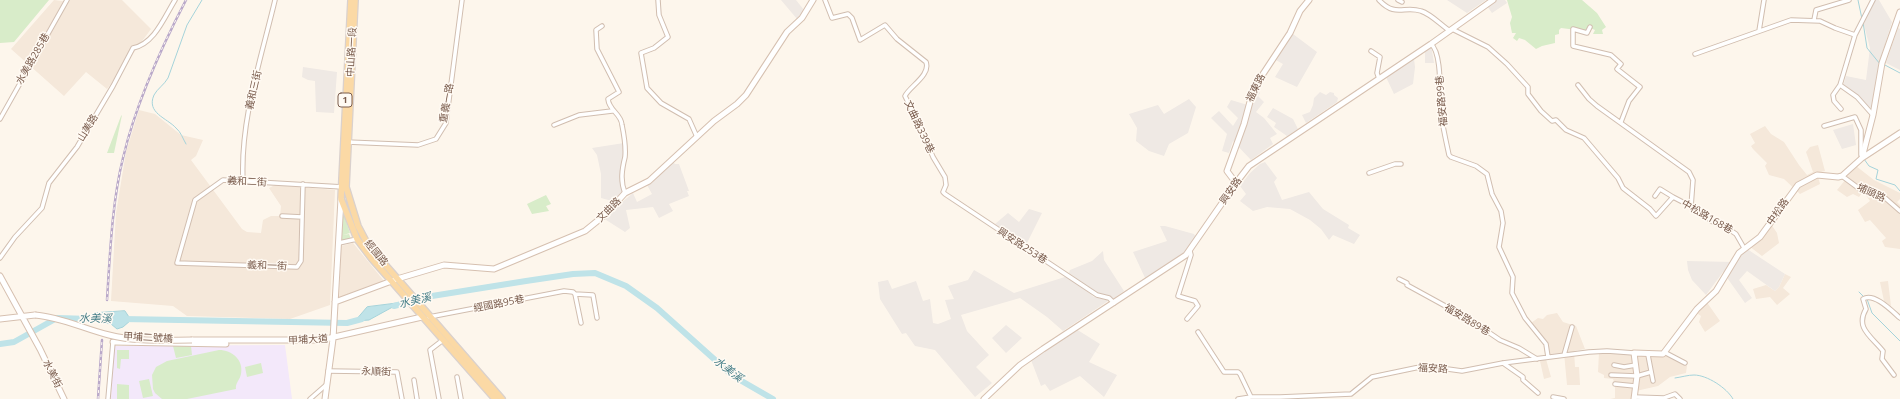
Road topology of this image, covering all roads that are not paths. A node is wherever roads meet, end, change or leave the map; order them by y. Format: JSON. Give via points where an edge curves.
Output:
{"nodes":[{"id":1,"x":67,"y":0,"type":"edge"},
{"id":2,"x":174,"y":0,"type":"edge"},
{"id":3,"x":275,"y":0,"type":"edge"},
{"id":4,"x":350,"y":0,"type":"edge"},
{"id":5,"x":355,"y":0,"type":"edge"},
{"id":6,"x":462,"y":0,"type":"edge"},
{"id":7,"x":658,"y":0,"type":"edge"},
{"id":8,"x":813,"y":0,"type":"edge"},
{"id":9,"x":825,"y":0,"type":"edge"},
{"id":10,"x":1309,"y":0,"type":"edge"},
{"id":11,"x":1379,"y":0,"type":"edge"},
{"id":12,"x":1398,"y":0,"type":"edge"},
{"id":13,"x":1493,"y":0,"type":"edge"},
{"id":14,"x":1764,"y":0,"type":"edge"},
{"id":15,"x":1849,"y":0,"type":"edge"},
{"id":16,"x":1873,"y":0,"type":"edge"},
{"id":17,"x":1402,"y":2,"type":"dead end"},
{"id":18,"x":1900,"y":12,"type":"edge"},
{"id":19,"x":1814,"y":20,"type":"junction"},
{"id":20,"x":602,"y":26,"type":"dead end"},
{"id":21,"x":1590,"y":28,"type":"dead end"},
{"id":22,"x":1451,"y":30,"type":"junction"},
{"id":23,"x":1759,"y":31,"type":"junction"},
{"id":24,"x":1855,"y":35,"type":"junction"},
{"id":25,"x":1431,"y":44,"type":"junction"},
{"id":26,"x":1371,"y":51,"type":"dead end"},
{"id":27,"x":1695,"y":54,"type":"dead end"},
{"id":28,"x":1379,"y":79,"type":"junction"},
{"id":29,"x":1578,"y":85,"type":"dead end"},
{"id":30,"x":1840,"y":85,"type":"junction"},
{"id":31,"x":1841,"y":109,"type":"dead end"},
{"id":32,"x":612,"y":110,"type":"junction"},
{"id":33,"x":1873,"y":115,"type":"junction"},
{"id":34,"x":0,"y":119,"type":"edge"},
{"id":35,"x":1621,"y":122,"type":"junction"},
{"id":36,"x":554,"y":125,"type":"dead end"},
{"id":37,"x":1824,"y":126,"type":"dead end"},
{"id":38,"x":1900,"y":133,"type":"edge"},
{"id":39,"x":697,"y":137,"type":"junction"},
{"id":40,"x":347,"y":142,"type":"junction"},
{"id":41,"x":1862,"y":158,"type":"junction"},
{"id":42,"x":1401,"y":164,"type":"dead end"},
{"id":43,"x":1369,"y":173,"type":"dead end"},
{"id":44,"x":1842,"y":176,"type":"junction"},
{"id":45,"x":946,"y":180,"type":"joint"},
{"id":46,"x":243,"y":181,"type":"junction"},
{"id":47,"x":1236,"y":183,"type":"junction"},
{"id":48,"x":303,"y":184,"type":"junction"},
{"id":49,"x":343,"y":187,"type":"junction"},
{"id":50,"x":625,"y":193,"type":"junction"},
{"id":51,"x":1655,"y":196,"type":"dead end"},
{"id":52,"x":1673,"y":197,"type":"junction"},
{"id":53,"x":341,"y":199,"type":"junction"},
{"id":54,"x":1691,"y":207,"type":"junction"},
{"id":55,"x":1900,"y":211,"type":"edge"},
{"id":56,"x":282,"y":216,"type":"dead end"},
{"id":57,"x":302,"y":217,"type":"junction"},
{"id":58,"x":357,"y":238,"type":"junction"},
{"id":59,"x":339,"y":243,"type":"junction"},
{"id":60,"x":1744,"y":248,"type":"junction"},
{"id":61,"x":1190,"y":251,"type":"junction"},
{"id":62,"x":0,"y":258,"type":"edge"},
{"id":63,"x":178,"y":262,"type":"joint"},
{"id":64,"x":0,"y":276,"type":"edge"},
{"id":65,"x":1399,"y":279,"type":"dead end"},
{"id":66,"x":395,"y":281,"type":"junction"},
{"id":67,"x":575,"y":294,"type":"junction"},
{"id":68,"x":335,"y":302,"type":"junction"},
{"id":69,"x":1114,"y":303,"type":"junction"},
{"id":70,"x":420,"y":315,"type":"junction"},
{"id":71,"x":431,"y":317,"type":"junction"},
{"id":72,"x":23,"y":318,"type":"junction"},
{"id":73,"x":597,"y":318,"type":"dead end"},
{"id":74,"x":1900,"y":318,"type":"edge"},
{"id":75,"x":0,"y":319,"type":"edge"},
{"id":76,"x":1187,"y":319,"type":"dead end"},
{"id":77,"x":581,"y":323,"type":"dead end"},
{"id":78,"x":1572,"y":327,"type":"dead end"},
{"id":79,"x":1198,"y":332,"type":"dead end"},
{"id":80,"x":333,"y":336,"type":"junction"},
{"id":81,"x":192,"y":340,"type":"joint"},
{"id":82,"x":443,"y":340,"type":"junction"},
{"id":83,"x":271,"y":341,"type":"junction"},
{"id":84,"x":112,"y":342,"type":"joint"},
{"id":85,"x":1664,"y":352,"type":"junction"},
{"id":86,"x":1634,"y":353,"type":"junction"},
{"id":87,"x":1564,"y":355,"type":"junction"},
{"id":88,"x":1648,"y":355,"type":"junction"},
{"id":89,"x":1548,"y":357,"type":"junction"},
{"id":90,"x":1538,"y":359,"type":"junction"},
{"id":91,"x":1503,"y":363,"type":"junction"},
{"id":92,"x":1685,"y":363,"type":"dead end"},
{"id":93,"x":1614,"y":365,"type":"dead end"},
{"id":94,"x":1636,"y":365,"type":"junction"},
{"id":95,"x":328,"y":371,"type":"junction"},
{"id":96,"x":1651,"y":372,"type":"junction"},
{"id":97,"x":1611,"y":374,"type":"dead end"},
{"id":98,"x":1894,"y":374,"type":"dead end"},
{"id":99,"x":1636,"y":376,"type":"junction"},
{"id":100,"x":457,"y":377,"type":"dead end"},
{"id":101,"x":414,"y":380,"type":"dead end"},
{"id":102,"x":1652,"y":381,"type":"dead end"},
{"id":103,"x":1615,"y":384,"type":"dead end"},
{"id":104,"x":326,"y":385,"type":"junction"},
{"id":105,"x":1635,"y":386,"type":"junction"},
{"id":106,"x":1538,"y":393,"type":"dead end"},
{"id":107,"x":1251,"y":397,"type":"junction"},
{"id":108,"x":1553,"y":397,"type":"dead end"},
{"id":109,"x":1634,"y":398,"type":"edge"},
{"id":110,"x":1658,"y":398,"type":"edge"},
{"id":111,"x":64,"y":399,"type":"edge"},
{"id":112,"x":108,"y":399,"type":"edge"},
{"id":113,"x":310,"y":399,"type":"edge"},
{"id":114,"x":325,"y":399,"type":"edge"},
{"id":115,"x":402,"y":399,"type":"edge"},
{"id":116,"x":417,"y":399,"type":"edge"},
{"id":117,"x":439,"y":399,"type":"edge"},
{"id":118,"x":461,"y":399,"type":"edge"},
{"id":119,"x":499,"y":399,"type":"edge"},
{"id":120,"x":984,"y":399,"type":"edge"},
{"id":121,"x":1238,"y":399,"type":"edge"},
{"id":122,"x":1564,"y":399,"type":"edge"},
{"id":123,"x":1680,"y":399,"type":"edge"}],
"edges":[{"from":1,"to":34,"type":"street","name":"水美路285巷"},
{"from":2,"to":62,"type":"street","name":"山美路","via":[[150,40],[133,48],[77,147],[50,182],[42,208],[15,237]]},
{"from":3,"to":46,"type":"street","name":"義和三街","via":[[247,119],[242,161]]},
{"from":4,"to":49,"type":"main road","name":"中山路一段","number":"1"},
{"from":5,"to":40,"type":"main road","name":"中山路一段","number":"1"},
{"from":6,"to":40,"type":"street","name":"重義一路","via":[[446,123],[436,139],[418,145]]},
{"from":7,"to":39,"type":"street","via":[[659,15],[668,38],[641,53],[647,88],[661,103],[688,120]]},
{"from":8,"to":39,"type":"street","name":"文曲路","via":[[802,18],[787,32],[746,95]]},
{"from":9,"to":45,"type":"street","name":"文曲路339巷","via":[[832,18],[850,15],[860,40],[885,25],[897,39],[926,62],[927,68],[918,83],[905,96]]},
{"from":10,"to":47,"type":"street","name":"福東路","via":[[1300,11],[1290,33],[1263,74],[1251,98],[1227,171]]},
{"from":11,"to":22,"type":"street","via":[[1386,7],[1395,10],[1420,10]]},
{"from":12,"to":17,"type":"street"},
{"from":13,"to":22,"type":"street","name":"興安路"},
{"from":14,"to":23,"type":"street"},
{"from":15,"to":19,"type":"street","via":[[1816,10]]},
{"from":16,"to":24,"type":"street"},
{"from":18,"to":33,"type":"street","via":[[1882,63]]},
{"from":19,"to":23,"type":"street","via":[[1791,20]]},
{"from":19,"to":24,"type":"street"},
{"from":20,"to":32,"type":"street","via":[[596,30],[596,45],[619,92],[608,99]]},
{"from":21,"to":35,"type":"street","via":[[1587,33],[1573,29],[1573,46],[1611,55],[1621,64],[1618,69],[1640,87],[1629,101]]},
{"from":22,"to":25,"type":"street","name":"興安路"},
{"from":22,"to":52,"type":"street","name":"中松路168巷","via":[[1488,47],[1507,64],[1528,87],[1528,94],[1541,111],[1573,135],[1584,138],[1618,178],[1623,188],[1656,216]]},
{"from":23,"to":27,"type":"street"},
{"from":24,"to":30,"type":"street"},
{"from":25,"to":28,"type":"street","name":"興安路"},
{"from":25,"to":89,"type":"street","name":"福安路99巷","via":[[1435,47],[1439,65],[1441,113],[1449,155],[1476,166],[1487,174],[1492,194],[1501,211],[1503,223],[1499,247],[1513,278],[1512,294],[1525,318],[1546,344]]},
{"from":26,"to":28,"type":"street","via":[[1380,57]]},
{"from":28,"to":47,"type":"street","name":"興安路","via":[[1249,166]]},
{"from":29,"to":35,"type":"street","via":[[1589,99]]},
{"from":30,"to":31,"type":"street","via":[[1833,95],[1834,101]]},
{"from":30,"to":33,"type":"street","via":[[1857,97]]},
{"from":32,"to":36,"type":"street","via":[[579,115]]},
{"from":32,"to":50,"type":"street","via":[[621,117],[622,122],[625,150],[622,178]]},
{"from":33,"to":41,"type":"street"},
{"from":35,"to":54,"type":"street","via":[[1689,172],[1693,180]]},
{"from":37,"to":41,"type":"street","via":[[1855,117],[1861,130]]},
{"from":38,"to":41,"type":"street"},
{"from":39,"to":50,"type":"street","name":"文曲路","via":[[649,181]]},
{"from":40,"to":49,"type":"main road","name":"中山路一段","number":"1"},
{"from":41,"to":44,"type":"street"},
{"from":42,"to":43,"type":"street"},
{"from":44,"to":55,"type":"street","name":"埔頭路","via":[[1861,190],[1882,196]]},
{"from":44,"to":60,"type":"street","name":"中松路","via":[[1817,175],[1798,185],[1760,237]]},
{"from":45,"to":69,"type":"street","name":"興安路253巷","via":[[943,192],[945,194],[1096,295],[1109,298]]},
{"from":46,"to":48,"type":"street","name":"義和二街"},
{"from":46,"to":63,"type":"street","name":"義和二街","via":[[223,180],[195,200]]},
{"from":47,"to":61,"type":"street","name":"興安路"},
{"from":48,"to":49,"type":"street","name":"義和二街"},
{"from":48,"to":57,"type":"street","name":"義和一街"},
{"from":49,"to":53,"type":"main road","name":"中山路一段","number":"1"},
{"from":49,"to":66,"type":"main road","name":"經國路","number":"1","via":[[362,236]]},
{"from":50,"to":66,"type":"street","name":"文曲路","via":[[606,214],[585,231],[494,269],[444,265]]},
{"from":51,"to":52,"type":"street","via":[[1660,189]]},
{"from":52,"to":54,"type":"street","name":"中松路168巷"},
{"from":53,"to":58,"type":"main road","name":"經國路","number":"1"},
{"from":53,"to":59,"type":"street","name":"中山路一段"},
{"from":54,"to":60,"type":"street","name":"中松路168巷","via":[[1736,234]]},
{"from":56,"to":57,"type":"street"},
{"from":57,"to":63,"type":"street","name":"義和一街","via":[[301,261],[297,267]]},
{"from":58,"to":59,"type":"street"},
{"from":58,"to":66,"type":"main road","name":"經國路","number":"1","via":[[372,259]]},
{"from":59,"to":68,"type":"street","name":"中山路一段"},
{"from":60,"to":85,"type":"street","name":"中松路","via":[[1734,259],[1716,291],[1697,309]]},
{"from":61,"to":69,"type":"street","name":"興安路"},
{"from":61,"to":76,"type":"street","via":[[1178,296],[1195,301],[1198,306]]},
{"from":64,"to":72,"type":"street"},
{"from":65,"to":90,"type":"street","name":"福安路89巷"},
{"from":66,"to":68,"type":"street","name":"文曲路"},
{"from":66,"to":70,"type":"main road","name":"經國路","number":"1","via":[[402,294]]},
{"from":66,"to":71,"type":"main road","name":"經國路","number":"1"},
{"from":67,"to":71,"type":"street","name":"經國路95巷","via":[[564,291],[548,293]]},
{"from":67,"to":73,"type":"street","name":"經國路95巷","via":[[593,295]]},
{"from":67,"to":77,"type":"street"},
{"from":68,"to":80,"type":"street","name":"中山路一段"},
{"from":69,"to":120,"type":"street","name":"興安路","via":[[1020,365]]},
{"from":70,"to":71,"type":"street","name":"經國路95巷"},
{"from":70,"to":80,"type":"street","name":"甲埔大道"},
{"from":70,"to":82,"type":"main road","number":"1"},
{"from":71,"to":119,"type":"main road","number":"1"},
{"from":72,"to":75,"type":"street"},
{"from":72,"to":81,"type":"street","name":"甲埔二號橋","bridge":true,"via":[[35,315],[57,318],[126,338]]},
{"from":72,"to":111,"type":"street","name":"水美街"},
{"from":74,"to":98,"type":"street","via":[[1886,304],[1870,298],[1863,299],[1866,308],[1862,327],[1883,351],[1882,359]]},
{"from":78,"to":87,"type":"street"},
{"from":79,"to":107,"type":"street","via":[[1224,372],[1240,374]]},
{"from":80,"to":83,"type":"street","name":"甲埔大道"},
{"from":80,"to":95,"type":"street"},
{"from":81,"to":83,"type":"street","name":"甲埔大道"},
{"from":82,"to":117,"type":"street","via":[[430,350]]},
{"from":82,"to":119,"type":"main road","number":"1"},
{"from":83,"to":84,"type":"street","via":[[254,344]]},
{"from":84,"to":112,"type":"street"},
{"from":85,"to":88,"type":"street","via":[[1660,355]]},
{"from":85,"to":92,"type":"street"},
{"from":86,"to":87,"type":"street","name":"福安路","via":[[1607,351]]},
{"from":86,"to":88,"type":"street"},
{"from":86,"to":94,"type":"street"},
{"from":87,"to":89,"type":"street","name":"福安路"},
{"from":88,"to":96,"type":"street"},
{"from":89,"to":90,"type":"street","name":"福安路"},
{"from":90,"to":91,"type":"street","name":"福安路"},
{"from":91,"to":106,"type":"street","via":[[1523,377],[1523,380]]},
{"from":91,"to":107,"type":"street","name":"福安路","via":[[1462,371],[1426,366],[1398,370],[1372,377],[1351,394]]},
{"from":93,"to":94,"type":"street"},
{"from":94,"to":99,"type":"street"},
{"from":95,"to":104,"type":"street"},
{"from":95,"to":115,"type":"street","name":"永順街","via":[[397,372]]},
{"from":96,"to":99,"type":"street"},
{"from":96,"to":102,"type":"street"},
{"from":97,"to":99,"type":"street"},
{"from":99,"to":105,"type":"street"},
{"from":100,"to":118,"type":"street"},
{"from":101,"to":116,"type":"street"},
{"from":103,"to":105,"type":"street"},
{"from":104,"to":113,"type":"street"},
{"from":104,"to":114,"type":"street"},
{"from":105,"to":109,"type":"street"},
{"from":107,"to":121,"type":"street","name":"福安路"},
{"from":108,"to":122,"type":"street"},
{"from":109,"to":110,"type":"street"},
{"from":110,"to":123,"type":"street","via":[[1675,394]]}]}
